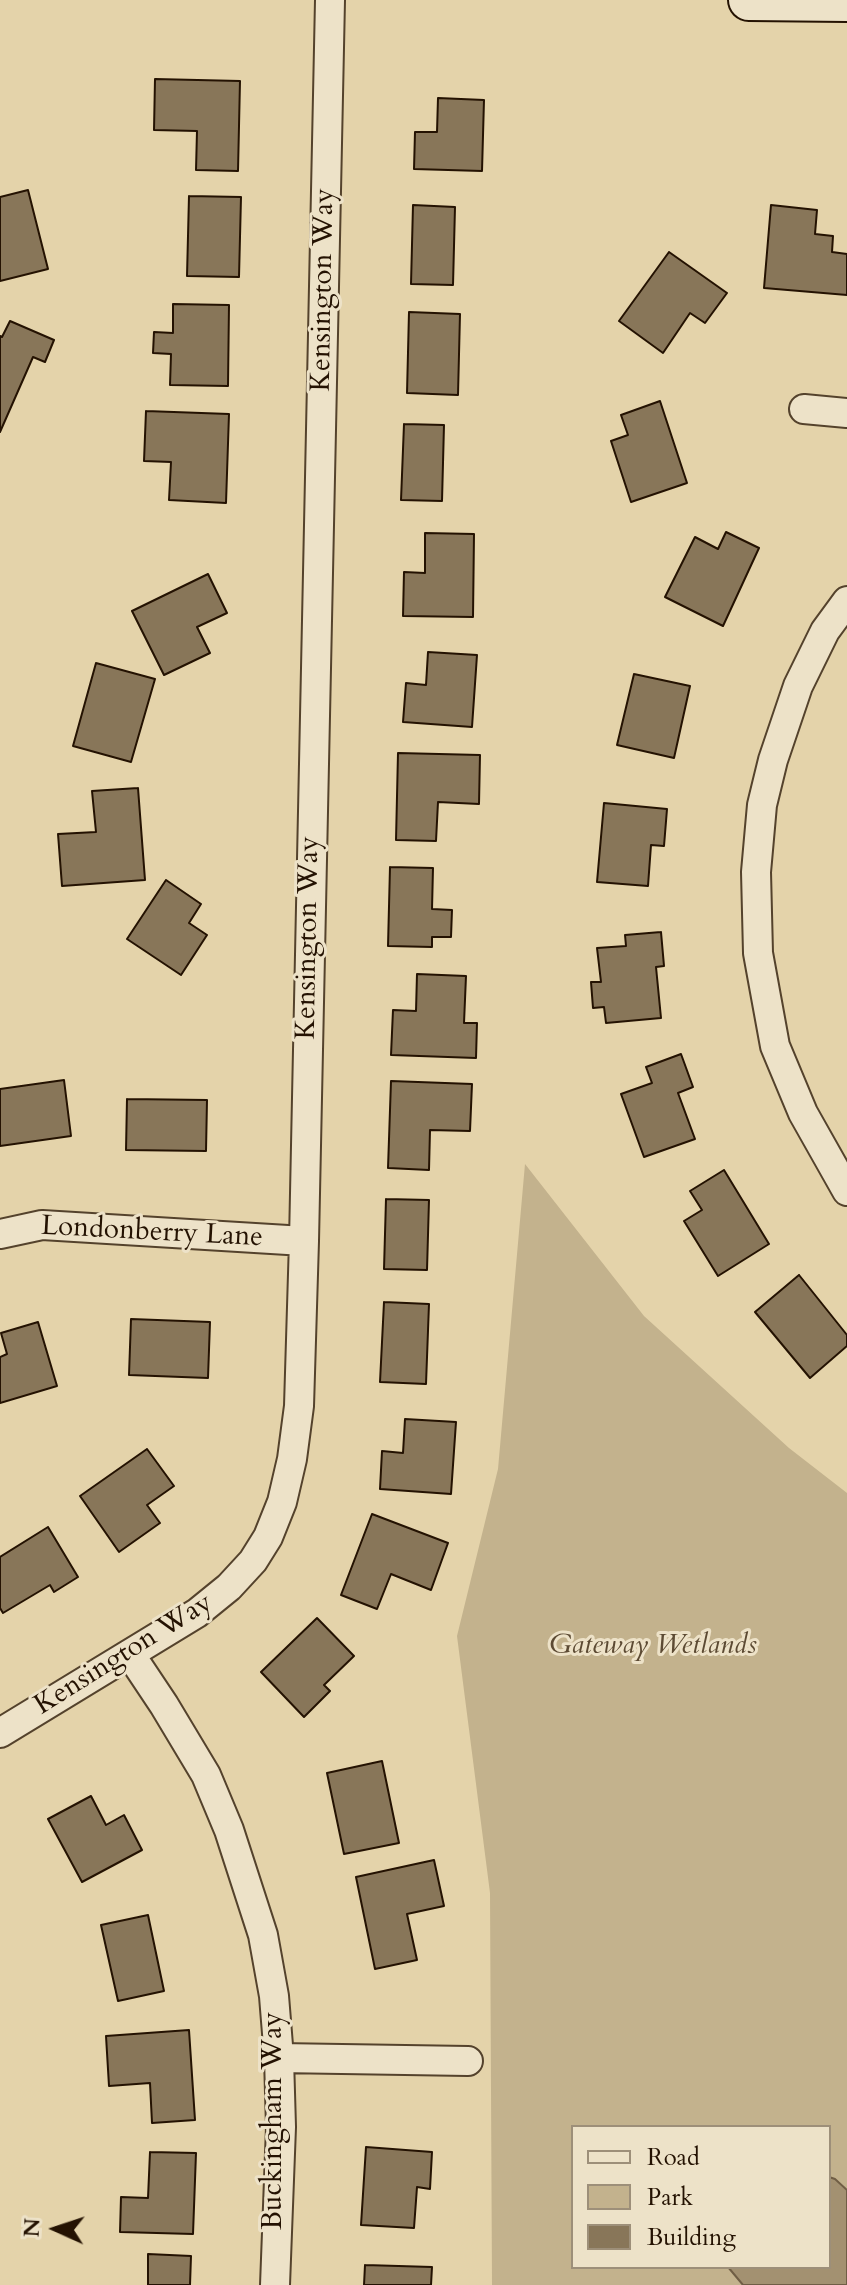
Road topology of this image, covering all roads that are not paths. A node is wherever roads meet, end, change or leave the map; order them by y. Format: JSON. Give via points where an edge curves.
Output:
{"nodes":[{"id":1,"x":330,"y":0,"type":"edge"},
{"id":2,"x":749,"y":0,"type":"edge"},
{"id":3,"x":847,"y":1,"type":"edge"},
{"id":4,"x":804,"y":409,"type":"dead end"},
{"id":5,"x":847,"y":413,"type":"edge"},
{"id":6,"x":847,"y":601,"type":"edge"},
{"id":7,"x":847,"y":1191,"type":"edge"},
{"id":8,"x":0,"y":1234,"type":"edge"},
{"id":9,"x":304,"y":1241,"type":"junction"},
{"id":10,"x":130,"y":1654,"type":"junction"},
{"id":11,"x":0,"y":1733,"type":"edge"},
{"id":12,"x":279,"y":2058,"type":"junction"},
{"id":13,"x":468,"y":2061,"type":"dead end"},
{"id":14,"x":275,"y":2285,"type":"edge"}],
"edges":[{"from":1,"to":9,"type":"street","name":"Kensington Way"},
{"from":2,"to":3,"type":"street"},
{"from":4,"to":5,"type":"street"},
{"from":6,"to":7,"type":"street","via":[[825,631],[773,760],[762,805],[756,872],[758,953],[775,1046],[803,1113]]},
{"from":8,"to":9,"type":"street","name":"Londonberry Lane","via":[[42,1225]]},
{"from":9,"to":10,"type":"street","name":"Kensington Way","via":[[297,1419],[282,1502],[268,1537],[253,1561],[218,1596]]},
{"from":10,"to":11,"type":"street","name":"Kensington Way"},
{"from":10,"to":12,"type":"street","name":"Buckingham Way","via":[[206,1775],[229,1830],[263,1935]]},
{"from":12,"to":13,"type":"street"},
{"from":12,"to":14,"type":"street","name":"Buckingham Way"}]}
